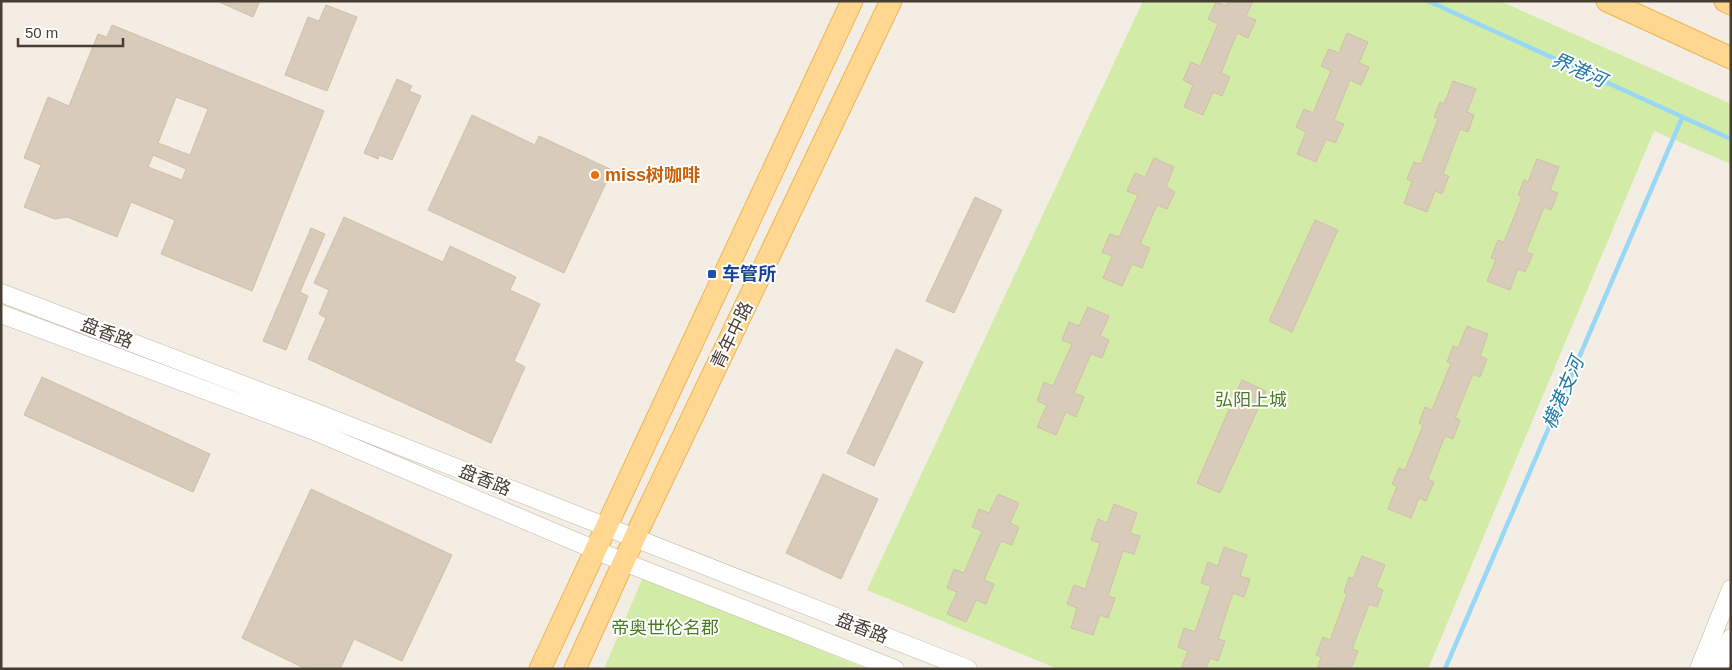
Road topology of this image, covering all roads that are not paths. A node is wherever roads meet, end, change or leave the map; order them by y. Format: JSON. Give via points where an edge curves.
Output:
{"nodes":[{"id":1,"x":852,"y":1,"type":"edge"},
{"id":2,"x":891,"y":1,"type":"edge"},
{"id":3,"x":1607,"y":1,"type":"edge"},
{"id":4,"x":1725,"y":1,"type":"edge"},
{"id":5,"x":1731,"y":4,"type":"edge"},
{"id":6,"x":1731,"y":58,"type":"edge"},
{"id":7,"x":1,"y":293,"type":"edge"},
{"id":8,"x":1,"y":314,"type":"edge"},
{"id":9,"x":607,"y":527,"type":"junction"},
{"id":10,"x":634,"y":539,"type":"junction"},
{"id":11,"x":596,"y":549,"type":"junction"},
{"id":12,"x":624,"y":562,"type":"junction"},
{"id":13,"x":1731,"y":588,"type":"edge"},
{"id":14,"x":1731,"y":638,"type":"edge"},
{"id":15,"x":540,"y":669,"type":"edge"},
{"id":16,"x":575,"y":669,"type":"edge"},
{"id":17,"x":895,"y":669,"type":"edge"},
{"id":18,"x":968,"y":669,"type":"edge"},
{"id":19,"x":1699,"y":669,"type":"edge"},
{"id":20,"x":1718,"y":669,"type":"edge"}],
"edges":[{"from":1,"to":9,"type":"main road","name":"青年中路"},
{"from":2,"to":10,"type":"main road","name":"青年中路"},
{"from":3,"to":6,"type":"main road"},
{"from":4,"to":5,"type":"main road"},
{"from":7,"to":9,"type":"street","name":"盘香路"},
{"from":8,"to":11,"type":"street","name":"盘香路","via":[[312,430]]},
{"from":9,"to":10,"type":"street","name":"盘香路"},
{"from":9,"to":11,"type":"main road","name":"青年中路"},
{"from":10,"to":12,"type":"main road","name":"青年中路"},
{"from":10,"to":18,"type":"street","name":"盘香路"},
{"from":11,"to":12,"type":"street","name":"盘香路"},
{"from":11,"to":15,"type":"main road","name":"青年中路"},
{"from":12,"to":16,"type":"main road","name":"青年中路"},
{"from":12,"to":17,"type":"street","name":"盘香路"},
{"from":13,"to":19,"type":"street"},
{"from":14,"to":20,"type":"street"}]}
